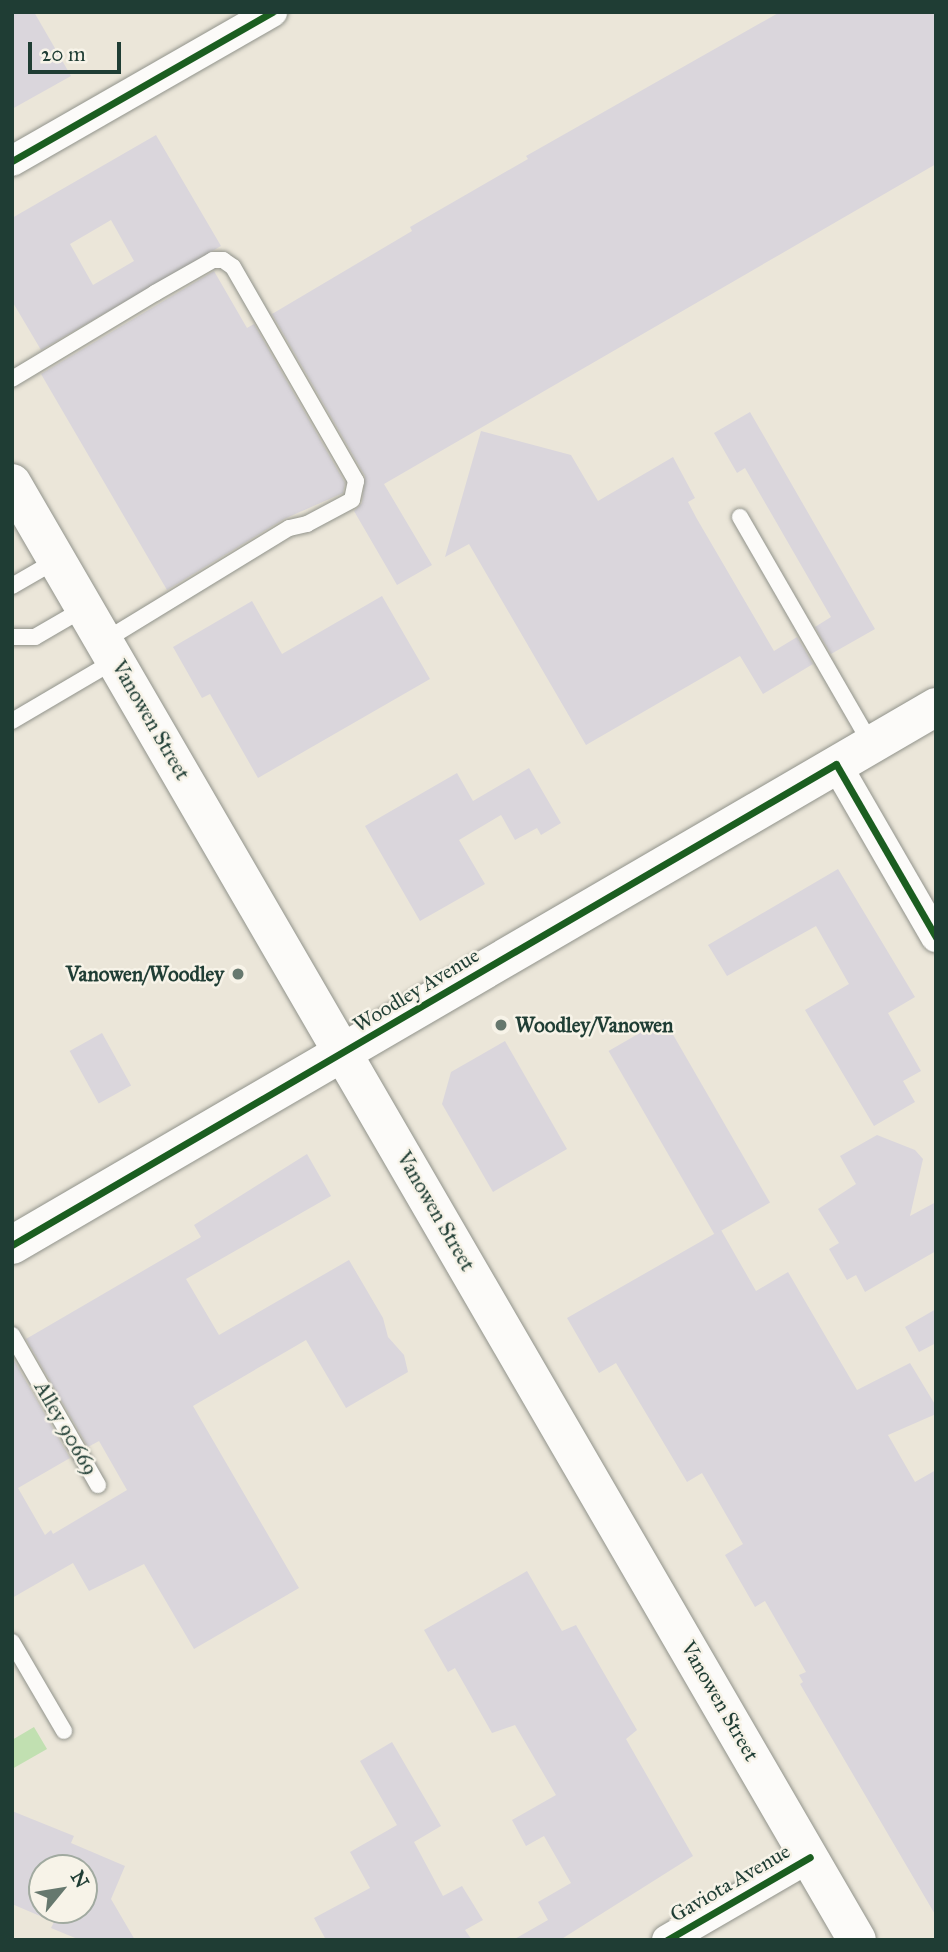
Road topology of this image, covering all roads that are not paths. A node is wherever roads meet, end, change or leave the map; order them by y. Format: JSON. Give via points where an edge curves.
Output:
{"nodes":[{"id":1,"x":272,"y":12,"type":"edge"},
{"id":2,"x":12,"y":161,"type":"edge"},
{"id":3,"x":12,"y":379,"type":"edge"},
{"id":4,"x":12,"y":483,"type":"edge"},
{"id":5,"x":740,"y":517,"type":"dead end"},
{"id":6,"x":57,"y":560,"type":"junction"},
{"id":7,"x":12,"y":586,"type":"edge"},
{"id":8,"x":85,"y":608,"type":"junction"},
{"id":9,"x":12,"y":638,"type":"edge"},
{"id":10,"x":110,"y":651,"type":"junction"},
{"id":11,"x":936,"y":707,"type":"edge"},
{"id":12,"x":12,"y":721,"type":"edge"},
{"id":13,"x":871,"y":744,"type":"junction"},
{"id":14,"x":836,"y":764,"type":"junction"},
{"id":15,"x":936,"y":937,"type":"edge"},
{"id":16,"x":345,"y":1052,"type":"junction"},
{"id":17,"x":12,"y":1245,"type":"edge"},
{"id":18,"x":12,"y":1335,"type":"edge"},
{"id":19,"x":98,"y":1485,"type":"dead end"},
{"id":20,"x":12,"y":1642,"type":"edge"},
{"id":21,"x":64,"y":1731,"type":"dead end"},
{"id":22,"x":810,"y":1857,"type":"junction"},
{"id":23,"x":667,"y":1940,"type":"edge"},
{"id":24,"x":857,"y":1940,"type":"edge"}],
"edges":[{"from":1,"to":2,"type":"street"},
{"from":3,"to":10,"type":"lane","via":[[155,293],[214,260],[223,260],[233,267],[356,481],[352,500],[289,528]]},
{"from":4,"to":6,"type":"main road","name":"Vanowen Street"},
{"from":5,"to":13,"type":"lane"},
{"from":6,"to":7,"type":"lane"},
{"from":6,"to":8,"type":"main road","name":"Vanowen Street"},
{"from":8,"to":9,"type":"lane","via":[[35,637]]},
{"from":8,"to":10,"type":"main road","name":"Vanowen Street"},
{"from":10,"to":12,"type":"lane"},
{"from":10,"to":16,"type":"main road","name":"Vanowen Street"},
{"from":11,"to":13,"type":"main road","name":"Woodley Avenue"},
{"from":13,"to":14,"type":"main road","name":"Woodley Avenue"},
{"from":14,"to":15,"type":"street"},
{"from":14,"to":16,"type":"main road","name":"Woodley Avenue"},
{"from":16,"to":17,"type":"main road","name":"Woodley Avenue"},
{"from":16,"to":22,"type":"main road","name":"Vanowen Street"},
{"from":18,"to":19,"type":"lane","name":"Alley 90669"},
{"from":20,"to":21,"type":"lane"},
{"from":22,"to":23,"type":"street","name":"Gaviota Avenue"},
{"from":22,"to":24,"type":"main road","name":"Vanowen Street"}]}
